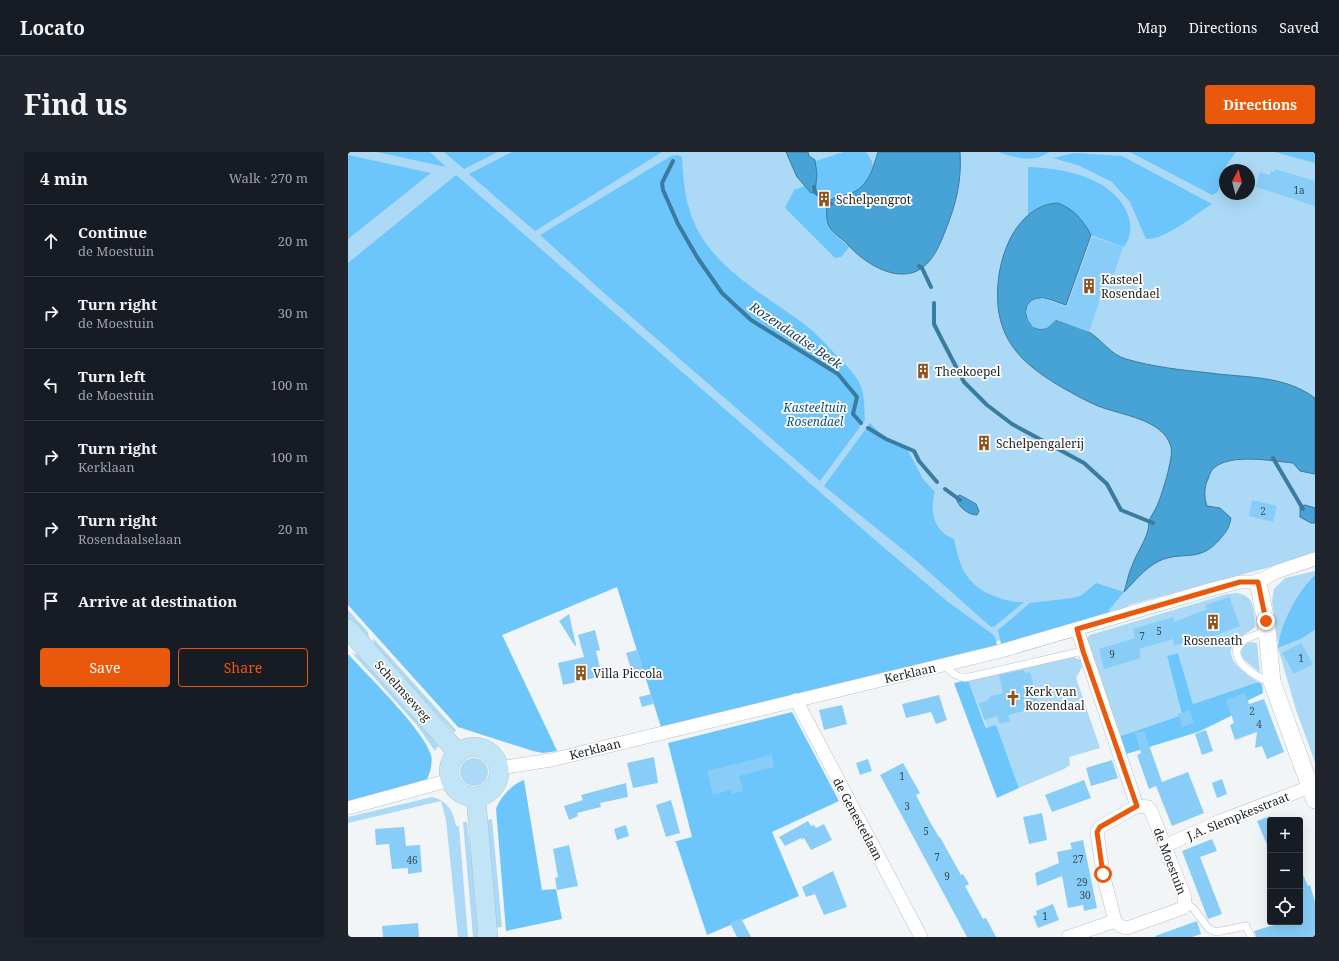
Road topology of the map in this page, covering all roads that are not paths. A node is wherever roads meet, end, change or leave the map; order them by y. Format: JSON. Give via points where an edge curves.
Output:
{"nodes":[{"id":1,"x":1315,"y":559,"type":"edge"},
{"id":2,"x":1258,"y":582,"type":"junction"},
{"id":3,"x":348,"y":629,"type":"edge"},
{"id":4,"x":1077,"y":629,"type":"junction"},
{"id":5,"x":1266,"y":630,"type":"junction"},
{"id":6,"x":1083,"y":651,"type":"junction"},
{"id":7,"x":944,"y":665,"type":"junction"},
{"id":8,"x":1272,"y":682,"type":"junction"},
{"id":9,"x":796,"y":700,"type":"junction"},
{"id":10,"x":458,"y":753,"type":"junction"},
{"id":11,"x":499,"y":768,"type":"junction"},
{"id":12,"x":442,"y":782,"type":"junction"},
{"id":13,"x":1313,"y":794,"type":"edge"},
{"id":14,"x":476,"y":798,"type":"junction"},
{"id":15,"x":1137,"y":806,"type":"junction"},
{"id":16,"x":348,"y":808,"type":"edge"},
{"id":17,"x":1165,"y":846,"type":"junction"},
{"id":18,"x":1186,"y":903,"type":"junction"},
{"id":19,"x":1115,"y":921,"type":"junction"},
{"id":20,"x":1217,"y":935,"type":"edge"},
{"id":21,"x":488,"y":937,"type":"edge"},
{"id":22,"x":921,"y":937,"type":"edge"},
{"id":23,"x":1068,"y":937,"type":"edge"},
{"id":24,"x":1251,"y":937,"type":"edge"}],
"edges":[{"from":1,"to":2,"type":"street","name":"Kerklaan","via":[[1276,572]]},
{"from":2,"to":4,"type":"street","name":"Kerklaan","via":[[1240,582]]},
{"from":2,"to":5,"type":"street"},
{"from":3,"to":10,"type":"main road","name":"Schelmseweg"},
{"from":4,"to":6,"type":"street"},
{"from":4,"to":7,"type":"street","name":"Kerklaan"},
{"from":5,"to":8,"type":"street"},
{"from":5,"to":8,"type":"lane","via":[[1245,639],[1236,650],[1241,664],[1259,677]]},
{"from":6,"to":7,"type":"lane","via":[[965,678],[954,675]]},
{"from":6,"to":15,"type":"street"},
{"from":7,"to":9,"type":"street","name":"Kerklaan"},
{"from":8,"to":13,"type":"street"},
{"from":9,"to":11,"type":"street","name":"Kerklaan","via":[[552,760]]},
{"from":9,"to":22,"type":"street","name":"de Genestetlaan"},
{"from":10,"to":11,"type":"main road","via":[[470,747],[486,749],[493,755]]},
{"from":10,"to":12,"type":"main road"},
{"from":11,"to":14,"type":"main road","via":[[498,782],[492,790]]},
{"from":12,"to":14,"type":"main road","via":[[464,795]]},
{"from":12,"to":16,"type":"street"},
{"from":13,"to":17,"type":"street","name":"J.A. Slempkesstraat","via":[[1220,821]]},
{"from":14,"to":21,"type":"main road"},
{"from":15,"to":17,"type":"street","name":"de Moestuin","via":[[1148,807]]},
{"from":15,"to":19,"type":"street","via":[[1100,827],[1097,832],[1103,874]]},
{"from":17,"to":18,"type":"street","name":"de Moestuin"},
{"from":18,"to":19,"type":"street","name":"de Moestuin","via":[[1183,908],[1127,928]]},
{"from":18,"to":20,"type":"lane"},
{"from":19,"to":23,"type":"street"},
{"from":20,"to":24,"type":"lane","via":[[1246,926]]}]}
